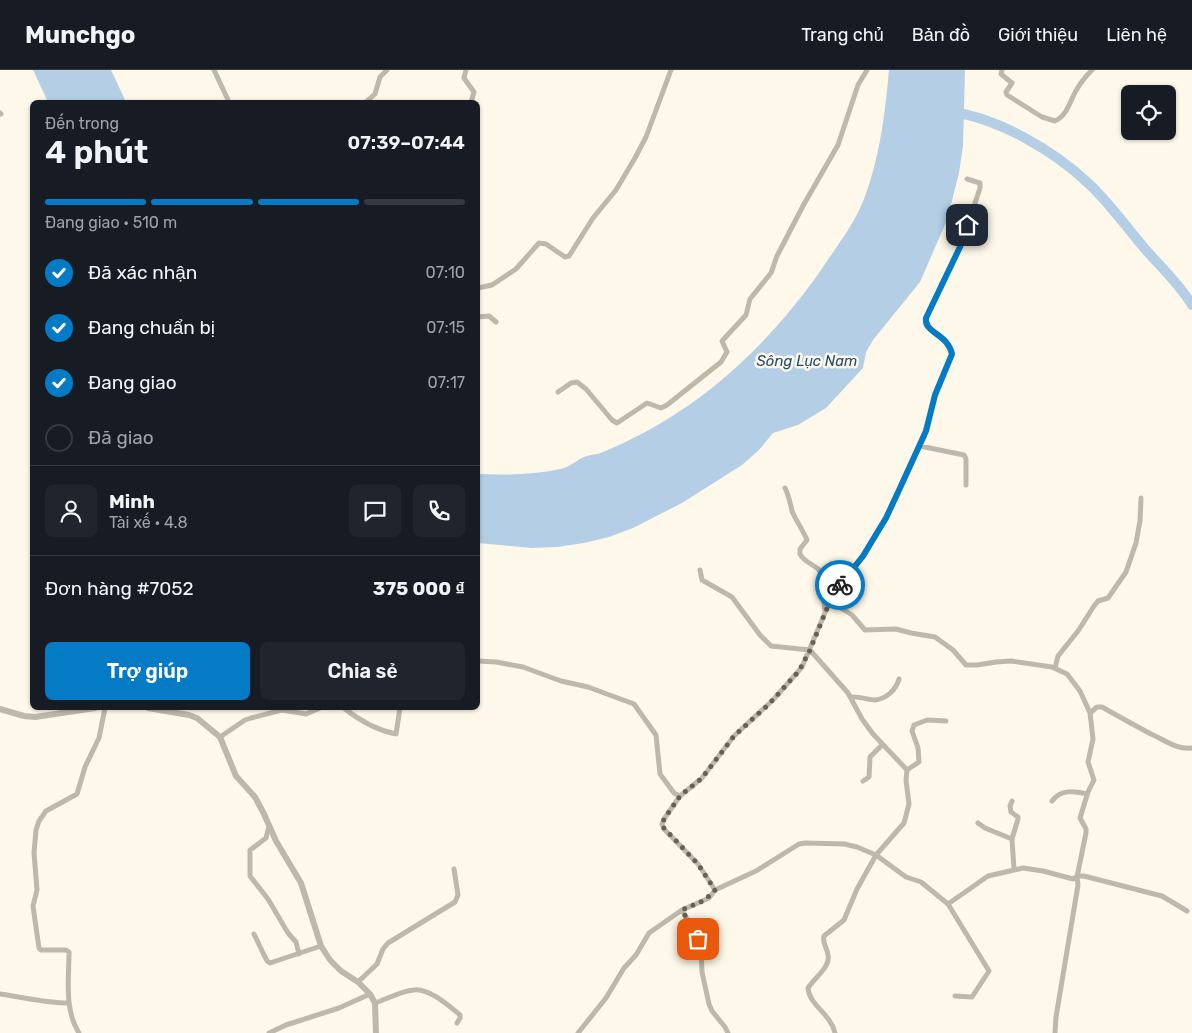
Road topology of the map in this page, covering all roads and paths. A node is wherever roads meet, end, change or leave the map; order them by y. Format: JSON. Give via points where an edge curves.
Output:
{"nodes":[{"id":1,"x":214,"y":70,"type":"edge"},
{"id":2,"x":387,"y":70,"type":"edge"},
{"id":3,"x":466,"y":70,"type":"edge"},
{"id":4,"x":671,"y":70,"type":"edge"},
{"id":5,"x":867,"y":70,"type":"edge"},
{"id":6,"x":1002,"y":70,"type":"edge"},
{"id":7,"x":1092,"y":70,"type":"edge"},
{"id":8,"x":228,"y":100,"type":"edge"},
{"id":9,"x":368,"y":100,"type":"edge"},
{"id":10,"x":472,"y":100,"type":"edge"},
{"id":11,"x":967,"y":179,"type":"dead end"},
{"id":12,"x":480,"y":288,"type":"edge"},
{"id":13,"x":480,"y":317,"type":"edge"},
{"id":14,"x":496,"y":322,"type":"dead end"},
{"id":15,"x":558,"y":392,"type":"dead end"},
{"id":16,"x":920,"y":446,"type":"junction"},
{"id":17,"x":966,"y":485,"type":"dead end"},
{"id":18,"x":785,"y":488,"type":"dead end"},
{"id":19,"x":1140,"y":498,"type":"dead end"},
{"id":20,"x":700,"y":570,"type":"dead end"},
{"id":21,"x":830,"y":602,"type":"junction"},
{"id":22,"x":826,"y":611,"type":"junction"},
{"id":23,"x":810,"y":650,"type":"junction"},
{"id":24,"x":480,"y":661,"type":"edge"},
{"id":25,"x":1055,"y":668,"type":"junction"},
{"id":26,"x":899,"y":680,"type":"dead end"},
{"id":27,"x":850,"y":697,"type":"junction"},
{"id":28,"x":0,"y":709,"type":"edge"},
{"id":29,"x":82,"y":710,"type":"edge"},
{"id":30,"x":105,"y":710,"type":"edge"},
{"id":31,"x":160,"y":710,"type":"edge"},
{"id":32,"x":282,"y":710,"type":"edge"},
{"id":33,"x":282,"y":710,"type":"edge"},
{"id":34,"x":315,"y":710,"type":"edge"},
{"id":35,"x":347,"y":710,"type":"edge"},
{"id":36,"x":400,"y":710,"type":"edge"},
{"id":37,"x":1090,"y":713,"type":"junction"},
{"id":38,"x":946,"y":721,"type":"dead end"},
{"id":39,"x":220,"y":737,"type":"junction"},
{"id":40,"x":882,"y":745,"type":"junction"},
{"id":41,"x":1192,"y":748,"type":"edge"},
{"id":42,"x":907,"y":770,"type":"junction"},
{"id":43,"x":863,"y":781,"type":"dead end"},
{"id":44,"x":1087,"y":794,"type":"junction"},
{"id":45,"x":680,"y":796,"type":"junction"},
{"id":46,"x":1012,"y":801,"type":"dead end"},
{"id":47,"x":1052,"y":801,"type":"dead end"},
{"id":48,"x":978,"y":823,"type":"dead end"},
{"id":49,"x":269,"y":826,"type":"junction"},
{"id":50,"x":1012,"y":839,"type":"junction"},
{"id":51,"x":876,"y":855,"type":"junction"},
{"id":52,"x":454,"y":868,"type":"dead end"},
{"id":53,"x":1014,"y":870,"type":"junction"},
{"id":54,"x":1077,"y":877,"type":"junction"},
{"id":55,"x":715,"y":890,"type":"junction"},
{"id":56,"x":948,"y":904,"type":"junction"},
{"id":57,"x":682,"y":910,"type":"junction"},
{"id":58,"x":1187,"y":912,"type":"dead end"},
{"id":59,"x":254,"y":934,"type":"dead end"},
{"id":60,"x":321,"y":946,"type":"junction"},
{"id":61,"x":299,"y":954,"type":"junction"},
{"id":62,"x":358,"y":982,"type":"junction"},
{"id":63,"x":0,"y":994,"type":"edge"},
{"id":64,"x":370,"y":994,"type":"junction"},
{"id":65,"x":955,"y":996,"type":"dead end"},
{"id":66,"x":69,"y":1003,"type":"junction"},
{"id":67,"x":376,"y":1003,"type":"junction"},
{"id":68,"x":457,"y":1023,"type":"dead end"},
{"id":69,"x":79,"y":1033,"type":"edge"},
{"id":70,"x":269,"y":1033,"type":"edge"},
{"id":71,"x":376,"y":1033,"type":"edge"},
{"id":72,"x":578,"y":1033,"type":"edge"},
{"id":73,"x":728,"y":1033,"type":"edge"},
{"id":74,"x":835,"y":1033,"type":"edge"},
{"id":75,"x":1055,"y":1033,"type":"edge"}],
"edges":[{"from":1,"to":8,"type":"street"},
{"from":2,"to":9,"type":"street","via":[[380,77],[375,94]]},
{"from":3,"to":10,"type":"street","via":[[464,78],[474,92]]},
{"from":4,"to":12,"type":"street","via":[[635,158],[569,256],[565,257],[539,243],[516,269],[492,285]]},
{"from":5,"to":15,"type":"street","via":[[858,85],[838,145],[804,204],[771,273],[750,299],[746,315],[722,341],[727,352],[721,362],[667,405],[661,408],[647,403],[617,423],[577,382]]},
{"from":6,"to":7,"type":"street","via":[[1001,74],[1012,83],[1007,96],[1055,121],[1069,107],[1076,89]]},
{"from":11,"to":16,"type":"street","via":[[980,183],[980,188],[962,242],[926,318],[928,328],[946,341],[952,354],[936,392]]},
{"from":13,"to":14,"type":"street","via":[[489,316]]},
{"from":16,"to":17,"type":"street","via":[[964,455]]},
{"from":16,"to":21,"type":"street","via":[[882,526]]},
{"from":18,"to":22,"type":"street","via":[[807,540],[800,554],[822,577]]},
{"from":19,"to":25,"type":"street","via":[[1139,529],[1126,572],[1108,598],[1094,606],[1061,652]]},
{"from":20,"to":23,"type":"street","via":[[702,580],[732,597],[771,646]]},
{"from":21,"to":22,"type":"street"},
{"from":21,"to":25,"type":"street","via":[[852,615],[865,630],[896,629],[939,639],[966,665],[1011,661]]},
{"from":22,"to":23,"type":"street"},
{"from":23,"to":27,"type":"street"},
{"from":23,"to":45,"type":"street","via":[[784,689],[739,730],[702,778]]},
{"from":24,"to":45,"type":"street","via":[[523,667],[634,704],[656,735],[660,774]]},
{"from":25,"to":37,"type":"street","via":[[1071,678]]},
{"from":26,"to":27,"type":"street","via":[[894,690],[877,699]]},
{"from":27,"to":40,"type":"street"},
{"from":28,"to":29,"type":"street","via":[[35,717]]},
{"from":30,"to":66,"type":"street","via":[[99,738],[77,794],[43,814],[34,841],[37,890],[33,906],[39,948],[68,950]]},
{"from":31,"to":39,"type":"street","via":[[198,718]]},
{"from":32,"to":39,"type":"street","via":[[245,720]]},
{"from":33,"to":34,"type":"street","via":[[306,714]]},
{"from":35,"to":36,"type":"street","via":[[365,723],[396,734]]},
{"from":37,"to":41,"type":"street","via":[[1102,706],[1168,744]]},
{"from":37,"to":44,"type":"street","via":[[1093,738],[1088,762],[1094,780]]},
{"from":38,"to":42,"type":"street","via":[[927,720],[914,725],[912,731],[919,759]]},
{"from":39,"to":49,"type":"street","via":[[236,776],[255,798]]},
{"from":40,"to":42,"type":"street"},
{"from":40,"to":43,"type":"street","via":[[870,757],[869,776]]},
{"from":42,"to":51,"type":"street","via":[[907,817]]},
{"from":44,"to":47,"type":"street","via":[[1062,792]]},
{"from":44,"to":54,"type":"street","via":[[1080,818],[1086,833]]},
{"from":45,"to":55,"type":"street","via":[[662,826],[698,864]]},
{"from":46,"to":50,"type":"street","via":[[1011,812],[1018,818]]},
{"from":48,"to":50,"type":"street"},
{"from":49,"to":60,"type":"street","via":[[302,883]]},
{"from":49,"to":61,"type":"street","via":[[266,838],[250,850],[249,873],[296,942]]},
{"from":50,"to":53,"type":"street"},
{"from":51,"to":55,"type":"street","via":[[849,845],[799,844]]},
{"from":51,"to":56,"type":"street","via":[[902,875],[925,885]]},
{"from":51,"to":74,"type":"street","via":[[846,916],[824,937],[828,960],[808,988],[810,997],[831,1021]]},
{"from":52,"to":62,"type":"street","via":[[458,895],[455,902],[388,943],[377,964]]},
{"from":53,"to":54,"type":"street","via":[[1033,869],[1071,879]]},
{"from":53,"to":56,"type":"street","via":[[988,876]]},
{"from":54,"to":58,"type":"street","via":[[1084,876],[1162,896]]},
{"from":54,"to":75,"type":"street"},
{"from":55,"to":57,"type":"street","via":[[705,900]]},
{"from":56,"to":65,"type":"street","via":[[989,971],[972,996]]},
{"from":57,"to":72,"type":"street","via":[[649,933],[610,993]]},
{"from":57,"to":73,"type":"street","via":[[701,948],[709,1004]]},
{"from":59,"to":61,"type":"street","via":[[268,963]]},
{"from":60,"to":61,"type":"street"},
{"from":60,"to":62,"type":"street","via":[[341,971]]},
{"from":62,"to":64,"type":"street"},
{"from":63,"to":66,"type":"street"},
{"from":64,"to":67,"type":"street"},
{"from":64,"to":70,"type":"street"},
{"from":66,"to":69,"type":"street"},
{"from":67,"to":68,"type":"street","via":[[420,990],[460,1015]]},
{"from":67,"to":71,"type":"street"}]}
